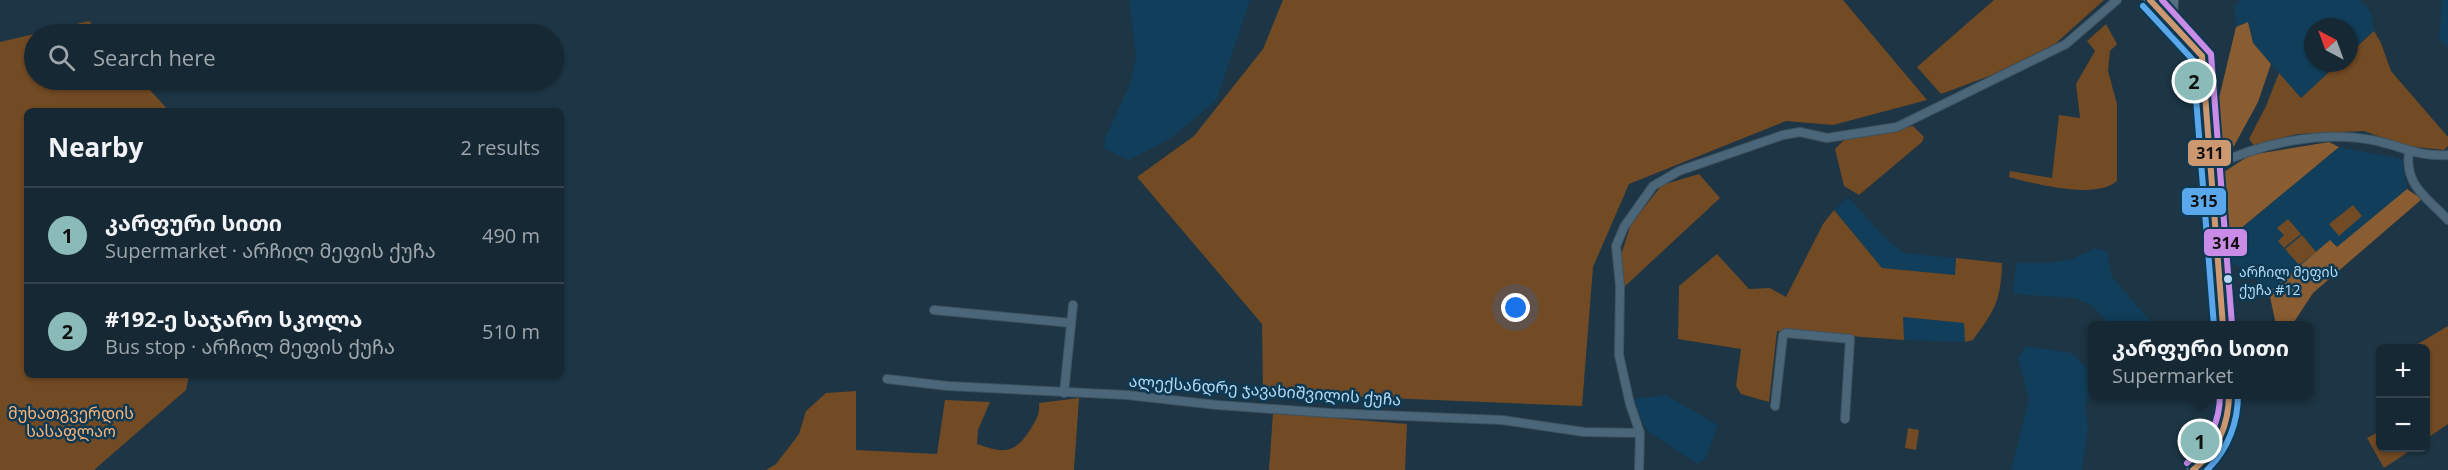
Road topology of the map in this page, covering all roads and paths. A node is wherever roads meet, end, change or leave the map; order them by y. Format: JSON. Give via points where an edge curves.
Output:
{"nodes":[{"id":1,"x":2117,"y":0,"type":"edge"},
{"id":2,"x":2150,"y":0,"type":"edge"},
{"id":3,"x":2172,"y":0,"type":"edge"},
{"id":4,"x":2171,"y":23,"type":"junction"},
{"id":5,"x":2409,"y":152,"type":"junction"},
{"id":6,"x":2448,"y":155,"type":"edge"},
{"id":7,"x":2211,"y":167,"type":"junction"},
{"id":8,"x":2448,"y":220,"type":"edge"},
{"id":9,"x":1073,"y":305,"type":"dead end"},
{"id":10,"x":934,"y":310,"type":"dead end"},
{"id":11,"x":2223,"y":321,"type":"edge"},
{"id":12,"x":1071,"y":323,"type":"junction"},
{"id":13,"x":887,"y":379,"type":"dead end"},
{"id":14,"x":1064,"y":393,"type":"junction"},
{"id":15,"x":2228,"y":399,"type":"edge"},
{"id":16,"x":1774,"y":406,"type":"dead end"},
{"id":17,"x":1845,"y":419,"type":"dead end"},
{"id":18,"x":1641,"y":433,"type":"junction"},
{"id":19,"x":1639,"y":470,"type":"edge"},
{"id":20,"x":2193,"y":470,"type":"edge"}],
"edges":[{"from":1,"to":18,"type":"street","via":[[2066,44],[1897,127],[1827,138],[1799,129],[1679,171],[1653,186],[1624,227],[1616,246],[1619,355]]},
{"from":2,"to":4,"type":"street"},
{"from":3,"to":4,"type":"street"},
{"from":4,"to":7,"type":"street","via":[[2202,56]]},
{"from":5,"to":6,"type":"street"},
{"from":5,"to":7,"type":"street","via":[[2373,140],[2304,139],[2237,154]]},
{"from":5,"to":8,"type":"street","via":[[2407,164],[2414,188]]},
{"from":7,"to":11,"type":"street"},
{"from":9,"to":12,"type":"street"},
{"from":10,"to":12,"type":"street"},
{"from":12,"to":14,"type":"street"},
{"from":13,"to":14,"type":"street","name":"ალექსანდრე ჯავახიშვილის ქუჩა"},
{"from":14,"to":18,"type":"street","name":"ალექსანდრე ჯავახიშვილის ქუჩა","via":[[1127,394],[1217,405],[1502,420],[1584,432]]},
{"from":15,"to":20,"type":"street","via":[[2220,438],[2207,460]]},
{"from":16,"to":17,"type":"street","via":[[1783,335],[1850,339]]},
{"from":18,"to":19,"type":"street"}]}
